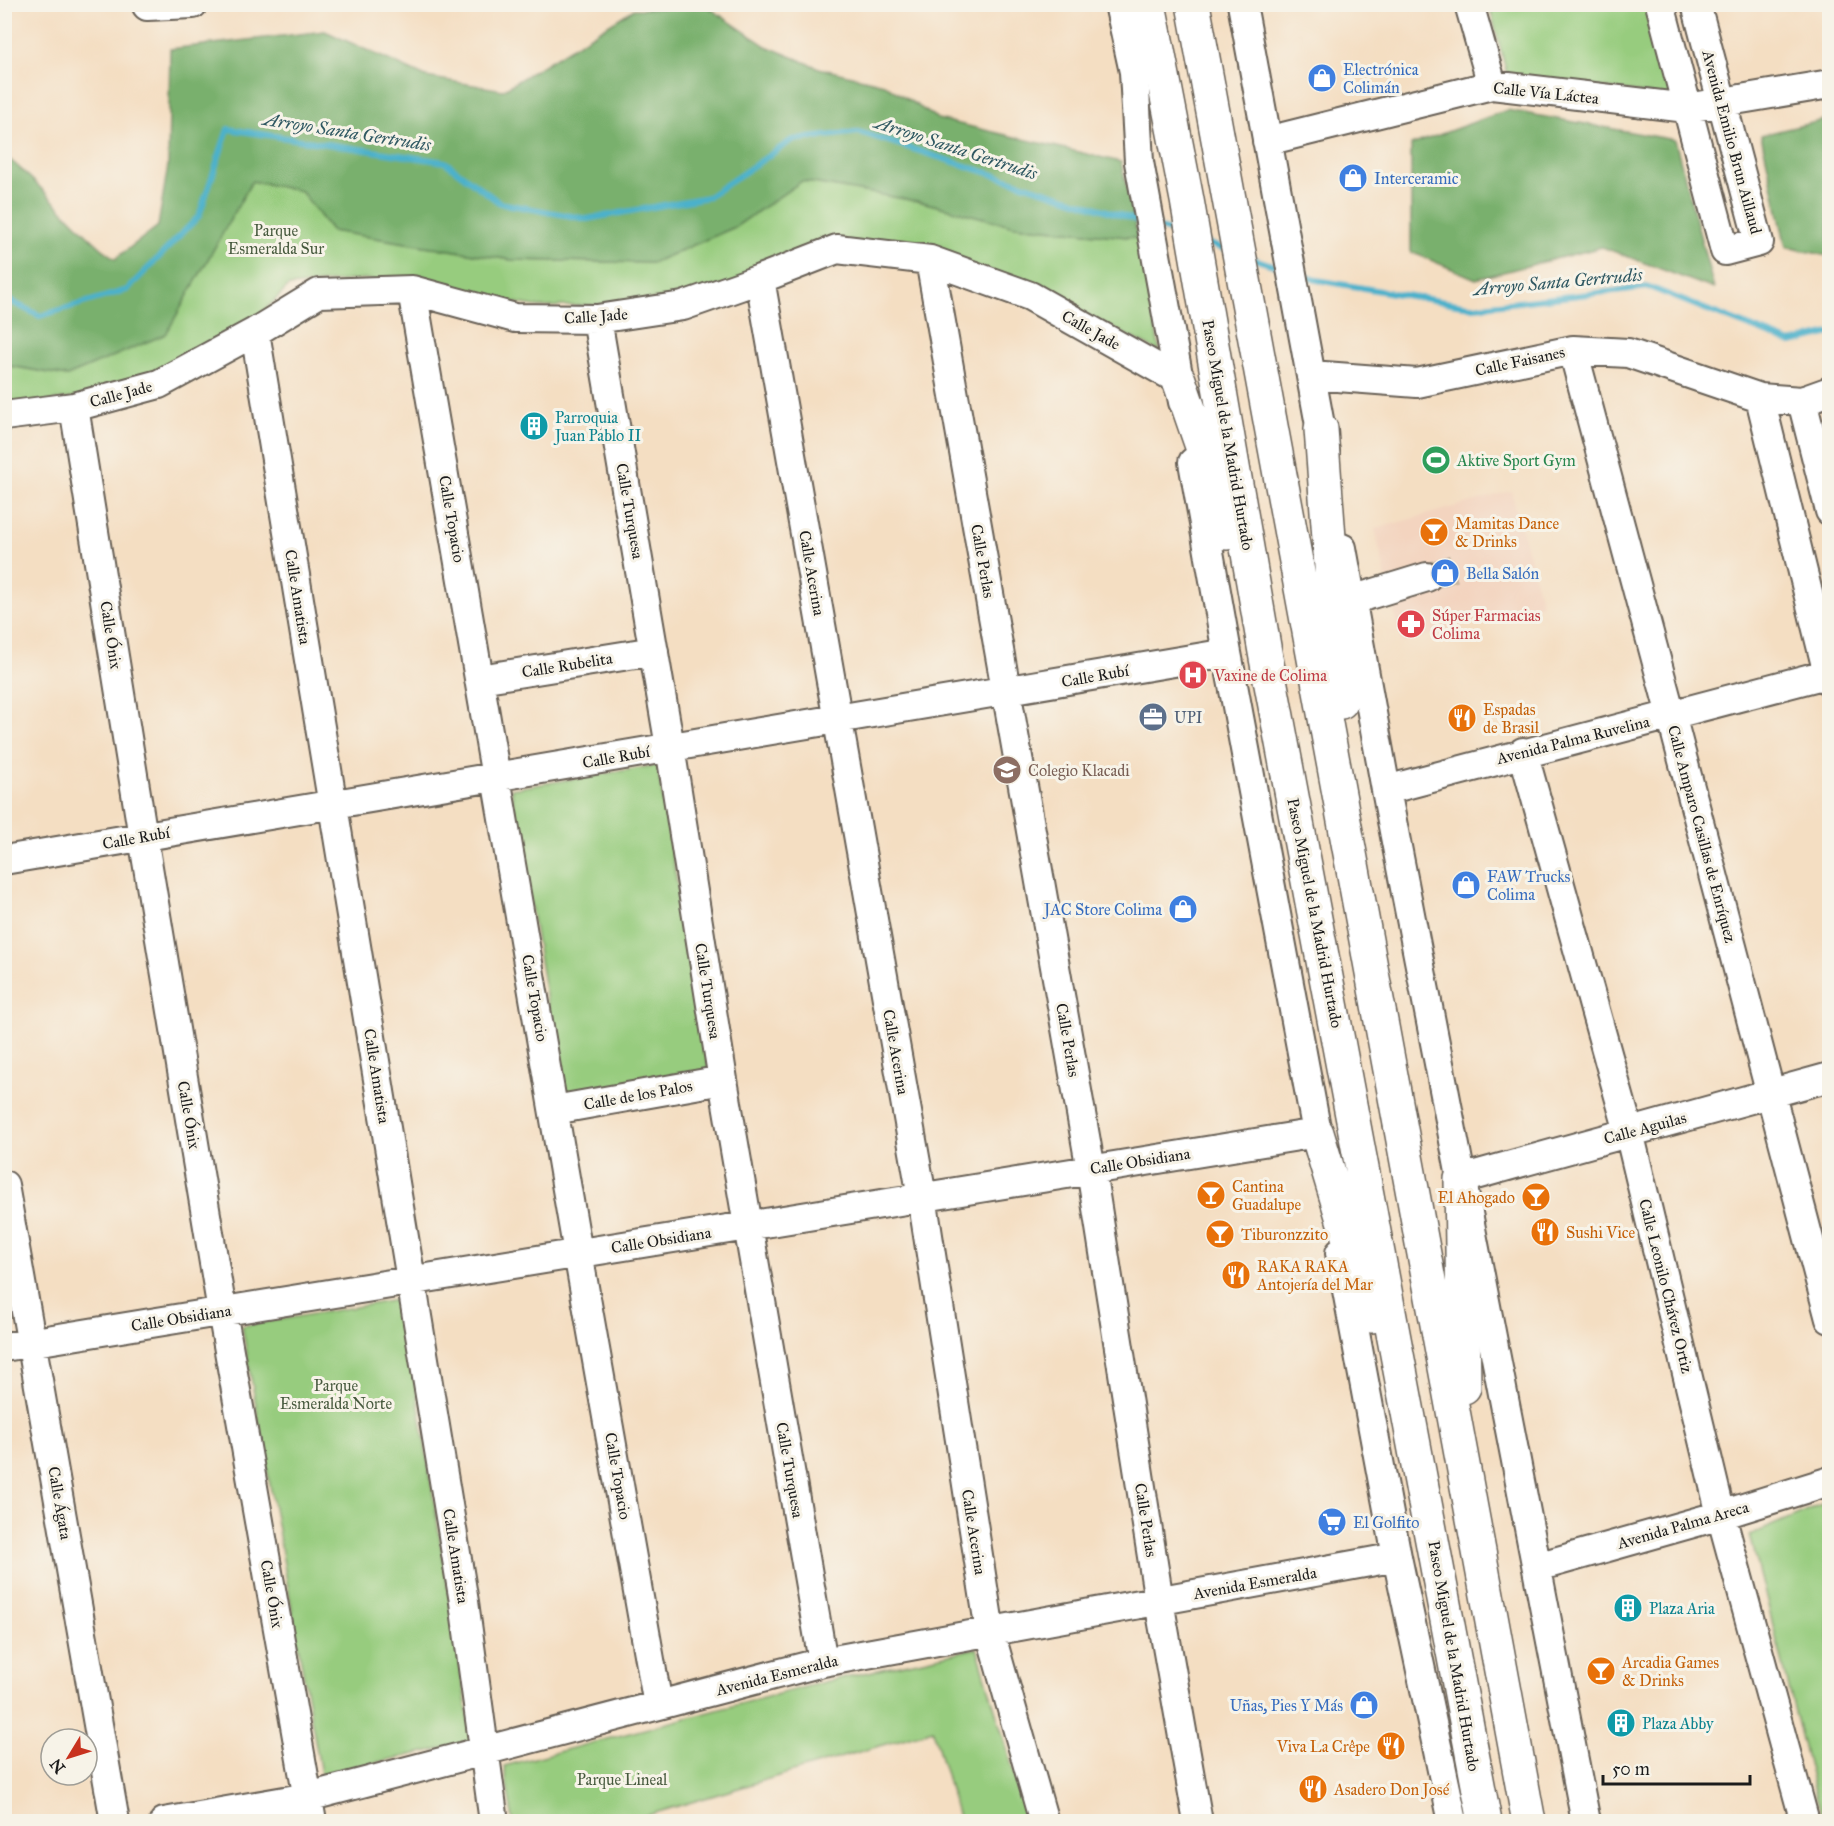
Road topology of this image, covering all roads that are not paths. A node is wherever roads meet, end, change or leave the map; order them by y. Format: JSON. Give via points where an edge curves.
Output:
{"nodes":[{"id":1,"x":193,"y":4,"type":"edge"},
{"id":2,"x":1119,"y":4,"type":"edge"},
{"id":3,"x":1149,"y":4,"type":"edge"},
{"id":4,"x":1193,"y":4,"type":"edge"},
{"id":5,"x":1242,"y":4,"type":"edge"},
{"id":6,"x":1469,"y":4,"type":"edge"},
{"id":7,"x":1660,"y":4,"type":"edge"},
{"id":8,"x":1696,"y":4,"type":"edge"},
{"id":9,"x":147,"y":6,"type":"dead end"},
{"id":10,"x":1830,"y":84,"type":"edge"},
{"id":11,"x":1492,"y":85,"type":"junction"},
{"id":12,"x":1721,"y":102,"type":"junction"},
{"id":13,"x":1687,"y":108,"type":"junction"},
{"id":14,"x":1268,"y":141,"type":"junction"},
{"id":15,"x":930,"y":260,"type":"junction"},
{"id":16,"x":760,"y":279,"type":"junction"},
{"id":17,"x":412,"y":290,"type":"junction"},
{"id":18,"x":597,"y":319,"type":"junction"},
{"id":19,"x":255,"y":332,"type":"junction"},
{"id":20,"x":1573,"y":350,"type":"junction"},
{"id":21,"x":1311,"y":375,"type":"junction"},
{"id":22,"x":1179,"y":380,"type":"junction"},
{"id":23,"x":1830,"y":391,"type":"edge"},
{"id":24,"x":1760,"y":398,"type":"junction"},
{"id":25,"x":1802,"y":400,"type":"junction"},
{"id":26,"x":74,"y":407,"type":"junction"},
{"id":27,"x":4,"y":416,"type":"edge"},
{"id":28,"x":1321,"y":429,"type":"junction"},
{"id":29,"x":1830,"y":511,"type":"edge"},
{"id":30,"x":1426,"y":577,"type":"tunnel mouth"},
{"id":31,"x":1352,"y":600,"type":"junction"},
{"id":32,"x":654,"y":651,"type":"junction"},
{"id":33,"x":1227,"y":653,"type":"junction"},
{"id":34,"x":1266,"y":657,"type":"junction"},
{"id":35,"x":1829,"y":676,"type":"edge"},
{"id":36,"x":480,"y":679,"type":"junction"},
{"id":37,"x":1006,"y":691,"type":"junction"},
{"id":38,"x":1671,"y":715,"type":"junction"},
{"id":39,"x":838,"y":719,"type":"junction"},
{"id":40,"x":670,"y":747,"type":"junction"},
{"id":41,"x":1523,"y":752,"type":"junction"},
{"id":42,"x":497,"y":777,"type":"junction"},
{"id":43,"x":1386,"y":790,"type":"junction"},
{"id":44,"x":332,"y":805,"type":"junction"},
{"id":45,"x":143,"y":837,"type":"junction"},
{"id":46,"x":4,"y":860,"type":"edge"},
{"id":47,"x":1352,"y":871,"type":"junction"},
{"id":48,"x":1830,"y":1077,"type":"edge"},
{"id":49,"x":723,"y":1080,"type":"junction"},
{"id":50,"x":1770,"y":1094,"type":"junction"},
{"id":51,"x":554,"y":1110,"type":"junction"},
{"id":52,"x":1317,"y":1132,"type":"junction"},
{"id":53,"x":1629,"y":1132,"type":"junction"},
{"id":54,"x":1091,"y":1170,"type":"junction"},
{"id":55,"x":1461,"y":1179,"type":"junction"},
{"id":56,"x":4,"y":1185,"type":"edge"},
{"id":57,"x":922,"y":1197,"type":"junction"},
{"id":58,"x":748,"y":1225,"type":"junction"},
{"id":59,"x":578,"y":1253,"type":"junction"},
{"id":60,"x":411,"y":1281,"type":"junction"},
{"id":61,"x":222,"y":1311,"type":"junction"},
{"id":62,"x":1830,"y":1318,"type":"edge"},
{"id":63,"x":18,"y":1345,"type":"edge"},
{"id":64,"x":1465,"y":1479,"type":"junction"},
{"id":65,"x":1830,"y":1481,"type":"edge"},
{"id":66,"x":1423,"y":1487,"type":"junction"},
{"id":67,"x":1721,"y":1515,"type":"junction"},
{"id":68,"x":1397,"y":1557,"type":"junction"},
{"id":69,"x":1537,"y":1567,"type":"junction"},
{"id":70,"x":1159,"y":1601,"type":"junction"},
{"id":71,"x":990,"y":1632,"type":"junction"},
{"id":72,"x":823,"y":1662,"type":"junction"},
{"id":73,"x":658,"y":1705,"type":"junction"},
{"id":74,"x":483,"y":1751,"type":"junction"},
{"id":75,"x":310,"y":1809,"type":"edge"},
{"id":76,"x":115,"y":1821,"type":"edge"},
{"id":77,"x":164,"y":1821,"type":"edge"},
{"id":78,"x":494,"y":1821,"type":"edge"},
{"id":79,"x":1044,"y":1821,"type":"edge"},
{"id":80,"x":1198,"y":1821,"type":"edge"},
{"id":81,"x":1453,"y":1821,"type":"edge"},
{"id":82,"x":1485,"y":1821,"type":"edge"},
{"id":83,"x":1529,"y":1821,"type":"edge"},
{"id":84,"x":1586,"y":1821,"type":"edge"},
{"id":85,"x":1805,"y":1821,"type":"edge"}],
"edges":[{"from":1,"to":9,"type":"street"},
{"from":2,"to":22,"type":"street","via":[[1134,72],[1139,162]]},
{"from":3,"to":34,"type":"highway","name":"Paseo Miguel de la Madrid Hurtado","via":[[1201,277]]},
{"from":4,"to":47,"type":"highway"},
{"from":5,"to":14,"type":"street"},
{"from":6,"to":11,"type":"street"},
{"from":7,"to":13,"type":"street","name":"Avenida Emilio Brun Aillaud"},
{"from":8,"to":12,"type":"street","name":"Avenida Emilio Brun Aillaud"},
{"from":10,"to":12,"type":"street","name":"Calle Vía Láctea"},
{"from":11,"to":13,"type":"street","name":"Calle Vía Láctea"},
{"from":11,"to":14,"type":"street","name":"Calle Vía Láctea"},
{"from":12,"to":13,"type":"street","name":"Calle Vía Láctea"},
{"from":12,"to":13,"type":"street","name":"Avenida Emilio Brun Aillaud","via":[[1760,242],[1725,251]]},
{"from":14,"to":21,"type":"street"},
{"from":15,"to":16,"type":"street","name":"Calle Jade","via":[[837,249]]},
{"from":15,"to":22,"type":"street","name":"Calle Jade","via":[[1030,296]]},
{"from":15,"to":37,"type":"street","name":"Calle Perlas"},
{"from":16,"to":18,"type":"street","name":"Calle Jade","via":[[683,306]]},
{"from":16,"to":39,"type":"street","name":"Calle Acerina"},
{"from":17,"to":18,"type":"street","name":"Calle Jade","via":[[515,318]]},
{"from":17,"to":19,"type":"street","name":"Calle Jade","via":[[319,293]]},
{"from":17,"to":36,"type":"street","name":"Calle Topacio"},
{"from":18,"to":32,"type":"street","name":"Calle Turquesa"},
{"from":19,"to":26,"type":"street","name":"Calle Jade","via":[[159,384]]},
{"from":19,"to":44,"type":"street","name":"Calle Amatista"},
{"from":20,"to":21,"type":"street","name":"Calle Faisanes","via":[[1417,383]]},
{"from":20,"to":24,"type":"street","name":"Calle Faisanes","via":[[1628,353]]},
{"from":20,"to":38,"type":"street","name":"Calle Amparo Casillas de Enríquez"},
{"from":21,"to":28,"type":"street"},
{"from":22,"to":33,"type":"street"},
{"from":22,"to":34,"type":"highway"},
{"from":23,"to":25,"type":"street","name":"Calle Faisanes"},
{"from":24,"to":25,"type":"street","name":"Calle Faisanes"},
{"from":24,"to":35,"type":"street"},
{"from":25,"to":29,"type":"street"},
{"from":26,"to":27,"type":"street","name":"Calle Jade"},
{"from":26,"to":45,"type":"street","name":"Calle Ónix"},
{"from":28,"to":31,"type":"street"},
{"from":28,"to":47,"type":"highway"},
{"from":30,"to":31,"type":"street"},
{"from":31,"to":43,"type":"street"},
{"from":32,"to":36,"type":"street","name":"Calle Rubelita"},
{"from":32,"to":40,"type":"street","name":"Calle Turquesa"},
{"from":33,"to":37,"type":"street","name":"Calle Rubí"},
{"from":33,"to":52,"type":"street"},
{"from":34,"to":66,"type":"highway","name":"Paseo Miguel de la Madrid Hurtado"},
{"from":35,"to":38,"type":"street","name":"Avenida Palma Ruvelina"},
{"from":36,"to":42,"type":"street","name":"Calle Topacio"},
{"from":37,"to":39,"type":"street","name":"Calle Rubí"},
{"from":37,"to":54,"type":"street","name":"Calle Perlas"},
{"from":38,"to":41,"type":"street","name":"Avenida Palma Ruvelina"},
{"from":38,"to":50,"type":"street","name":"Calle Amparo Casillas de Enríquez"},
{"from":39,"to":40,"type":"street","name":"Calle Rubí"},
{"from":39,"to":57,"type":"street","name":"Calle Acerina"},
{"from":40,"to":42,"type":"street","name":"Calle Rubí"},
{"from":40,"to":49,"type":"street","name":"Calle Turquesa"},
{"from":41,"to":43,"type":"street","name":"Avenida Palma Ruvelina"},
{"from":41,"to":53,"type":"street","name":"Calle Leonilo Chávez Ortiz"},
{"from":42,"to":44,"type":"street","name":"Calle Rubí"},
{"from":42,"to":51,"type":"street","name":"Calle Topacio"},
{"from":43,"to":55,"type":"street"},
{"from":44,"to":45,"type":"street","name":"Calle Rubí"},
{"from":44,"to":60,"type":"street","name":"Calle Amatista"},
{"from":45,"to":46,"type":"street","name":"Calle Rubí"},
{"from":45,"to":61,"type":"street","name":"Calle Ónix"},
{"from":47,"to":64,"type":"highway"},
{"from":48,"to":50,"type":"street","name":"Calle Aguilas"},
{"from":49,"to":51,"type":"street","name":"Calle de los Palos"},
{"from":49,"to":58,"type":"street","name":"Calle Turquesa"},
{"from":50,"to":53,"type":"street","name":"Calle Aguilas"},
{"from":50,"to":62,"type":"street","name":"Calle Amparo Casillas de Enríquez"},
{"from":51,"to":59,"type":"street","name":"Calle Topacio"},
{"from":52,"to":54,"type":"street","name":"Calle Obsidiana"},
{"from":52,"to":66,"type":"highway"},
{"from":52,"to":68,"type":"street"},
{"from":53,"to":55,"type":"street","name":"Calle Aguilas"},
{"from":53,"to":67,"type":"street","name":"Calle Leonilo Chávez Ortiz"},
{"from":54,"to":57,"type":"street","name":"Calle Obsidiana"},
{"from":54,"to":70,"type":"street","name":"Calle Perlas"},
{"from":55,"to":64,"type":"highway"},
{"from":55,"to":69,"type":"street"},
{"from":56,"to":63,"type":"street","name":"Calle Ágata"},
{"from":57,"to":58,"type":"street","name":"Calle Obsidiana"},
{"from":57,"to":71,"type":"street","name":"Calle Acerina"},
{"from":58,"to":59,"type":"street","name":"Calle Obsidiana"},
{"from":58,"to":72,"type":"street","name":"Calle Turquesa"},
{"from":59,"to":60,"type":"street","name":"Calle Obsidiana"},
{"from":59,"to":73,"type":"street","name":"Calle Topacio"},
{"from":60,"to":61,"type":"street","name":"Calle Obsidiana"},
{"from":60,"to":74,"type":"street","name":"Calle Amatista","via":[[464,1602]]},
{"from":61,"to":63,"type":"street","name":"Calle Obsidiana"},
{"from":61,"to":75,"type":"street","name":"Calle Ónix"},
{"from":63,"to":76,"type":"street","name":"Calle Ágata"},
{"from":64,"to":83,"type":"highway"},
{"from":65,"to":67,"type":"street","name":"Avenida Palma Areca"},
{"from":66,"to":82,"type":"highway","name":"Paseo Miguel de la Madrid Hurtado"},
{"from":67,"to":69,"type":"street","name":"Avenida Palma Areca"},
{"from":67,"to":85,"type":"street","name":"Calle Leonilo Chávez Ortiz"},
{"from":68,"to":70,"type":"street","name":"Avenida Esmeralda"},
{"from":68,"to":81,"type":"street"},
{"from":69,"to":84,"type":"street"},
{"from":70,"to":71,"type":"street","name":"Avenida Esmeralda"},
{"from":70,"to":80,"type":"street","name":"Calle Perlas"},
{"from":71,"to":72,"type":"street","name":"Avenida Esmeralda"},
{"from":71,"to":79,"type":"street","name":"Calle Acerina"},
{"from":72,"to":73,"type":"street","name":"Avenida Esmeralda"},
{"from":73,"to":74,"type":"street","name":"Avenida Esmeralda"},
{"from":74,"to":75,"type":"street","name":"Avenida Esmeralda"},
{"from":74,"to":78,"type":"street","name":"Calle Amatista"},
{"from":75,"to":77,"type":"street","name":"Avenida Esmeralda"}]}
